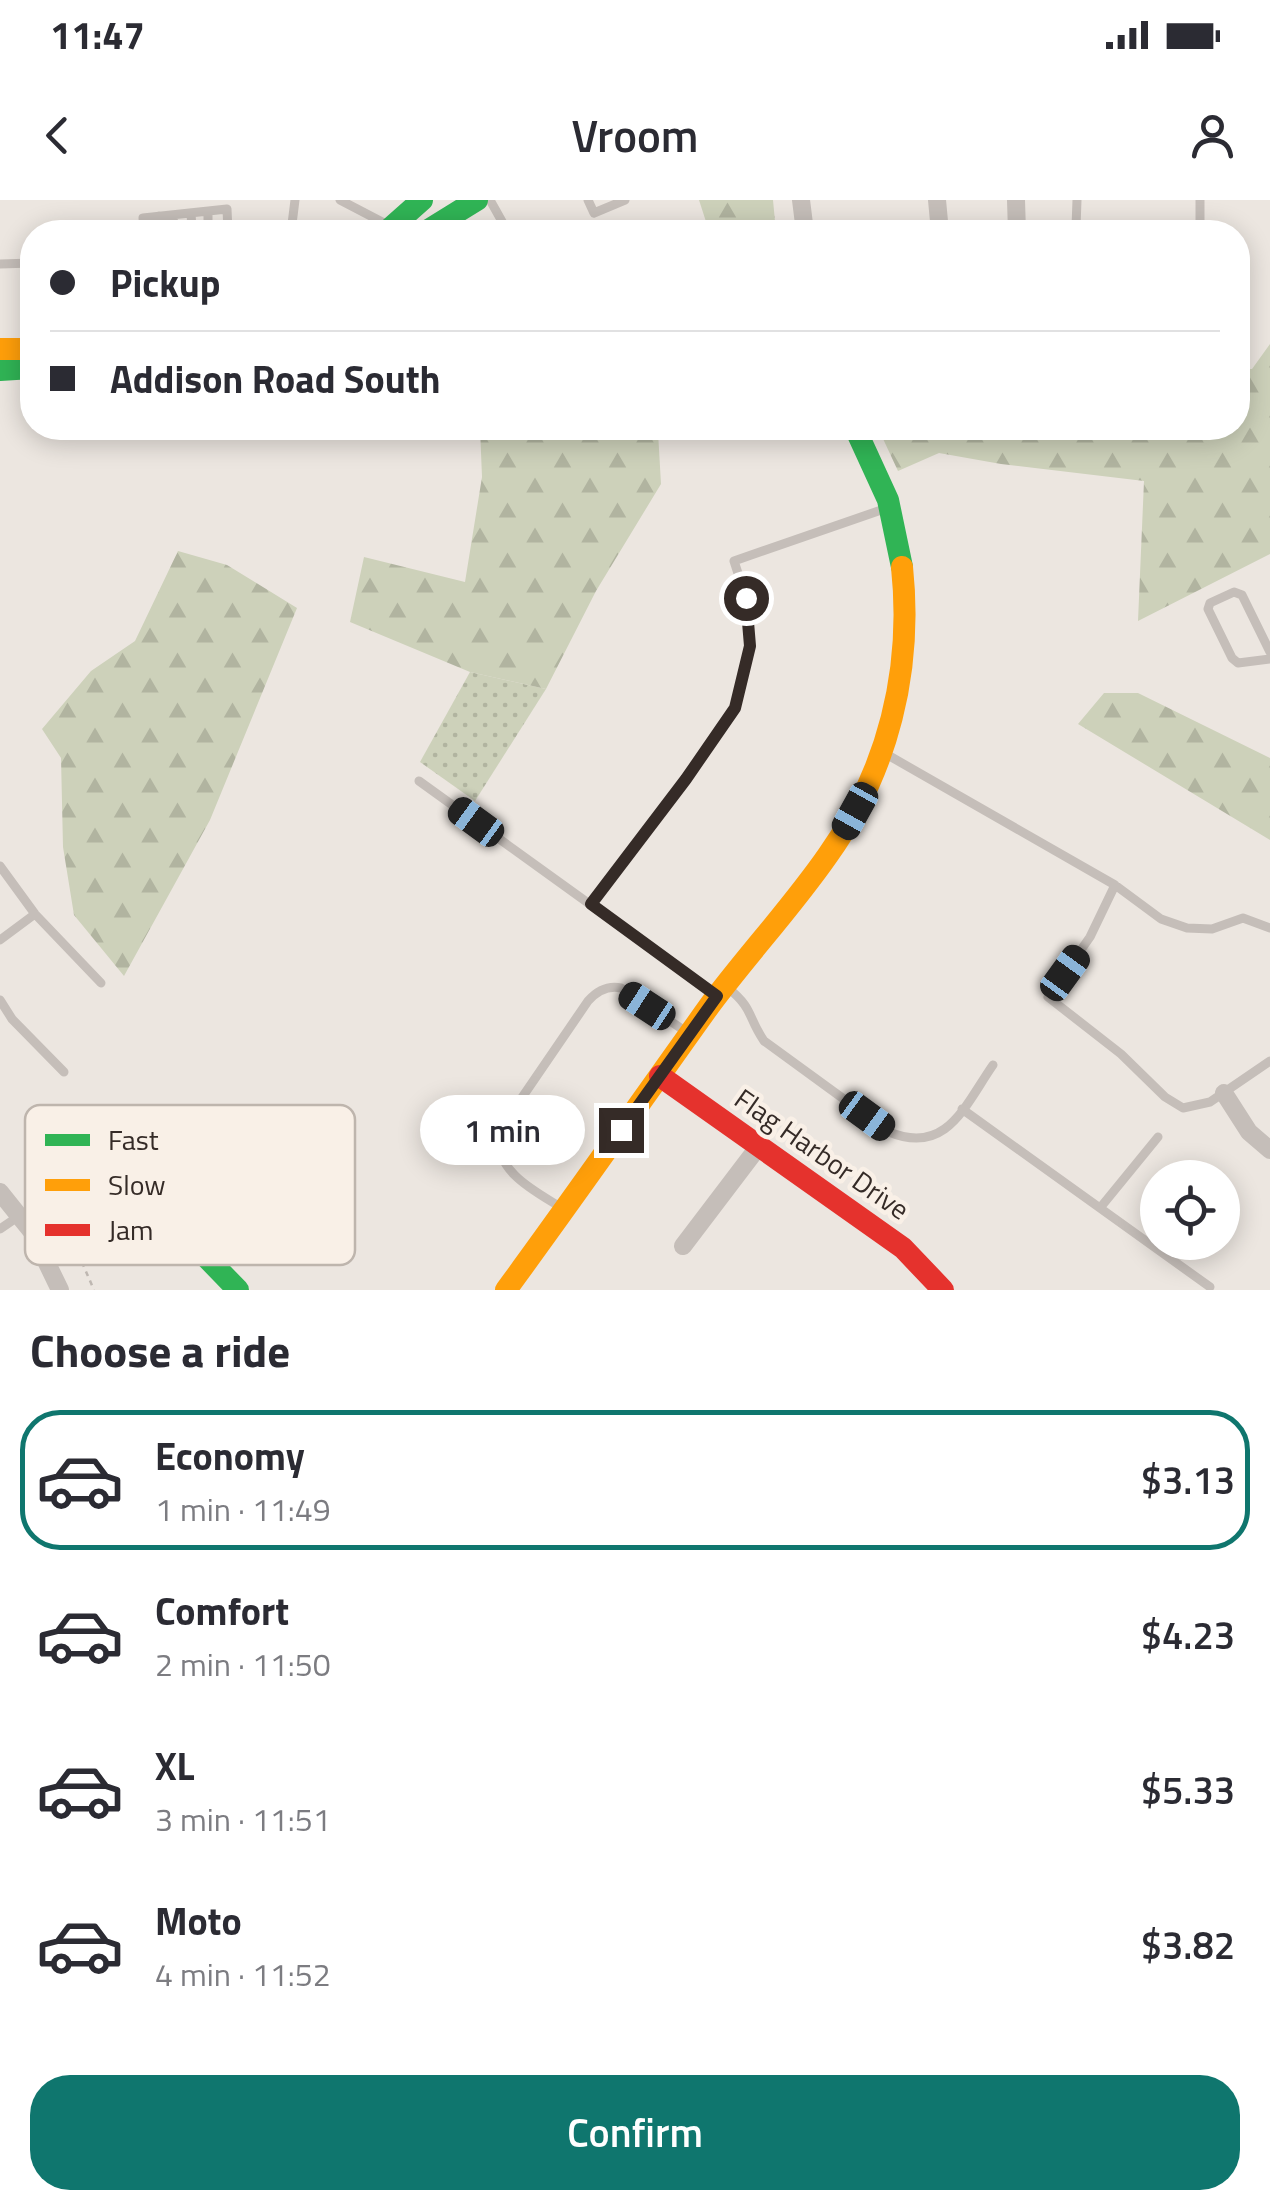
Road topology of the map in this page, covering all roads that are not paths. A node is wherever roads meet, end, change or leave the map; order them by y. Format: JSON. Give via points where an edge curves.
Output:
{"nodes":[{"id":1,"x":340,"y":200,"type":"edge"},
{"id":2,"x":443,"y":200,"type":"edge"},
{"id":3,"x":477,"y":200,"type":"edge"},
{"id":4,"x":588,"y":200,"type":"edge"},
{"id":5,"x":625,"y":200,"type":"edge"},
{"id":6,"x":208,"y":211,"type":"junction"},
{"id":7,"x":191,"y":213,"type":"junction"},
{"id":8,"x":173,"y":215,"type":"junction"},
{"id":9,"x":159,"y":216,"type":"junction"},
{"id":10,"x":143,"y":220,"type":"edge"},
{"id":11,"x":159,"y":220,"type":"edge"},
{"id":12,"x":173,"y":220,"type":"edge"},
{"id":13,"x":191,"y":220,"type":"edge"},
{"id":14,"x":208,"y":220,"type":"edge"},
{"id":15,"x":227,"y":220,"type":"edge"},
{"id":16,"x":375,"y":220,"type":"edge"},
{"id":17,"x":412,"y":220,"type":"edge"},
{"id":18,"x":444,"y":220,"type":"edge"},
{"id":19,"x":860,"y":440,"type":"edge"},
{"id":20,"x":890,"y":507,"type":"junction"},
{"id":21,"x":1270,"y":656,"type":"edge"},
{"id":22,"x":884,"y":752,"type":"junction"},
{"id":23,"x":419,"y":782,"type":"dead end"},
{"id":24,"x":0,"y":866,"type":"edge"},
{"id":25,"x":1115,"y":885,"type":"junction"},
{"id":26,"x":591,"y":904,"type":"junction"},
{"id":27,"x":35,"y":914,"type":"junction"},
{"id":28,"x":1270,"y":928,"type":"edge"},
{"id":29,"x":0,"y":940,"type":"edge"},
{"id":30,"x":102,"y":982,"type":"dead end"},
{"id":31,"x":721,"y":991,"type":"junction"},
{"id":32,"x":0,"y":1000,"type":"edge"},
{"id":33,"x":690,"y":1034,"type":"junction"},
{"id":34,"x":1270,"y":1061,"type":"edge"},
{"id":35,"x":994,"y":1065,"type":"dead end"},
{"id":36,"x":64,"y":1072,"type":"dead end"},
{"id":37,"x":660,"y":1076,"type":"junction"},
{"id":38,"x":1224,"y":1093,"type":"junction"},
{"id":39,"x":962,"y":1109,"type":"junction"},
{"id":40,"x":1158,"y":1137,"type":"dead end"},
{"id":41,"x":759,"y":1146,"type":"junction"},
{"id":42,"x":1270,"y":1150,"type":"edge"},
{"id":43,"x":0,"y":1192,"type":"edge"},
{"id":44,"x":1100,"y":1208,"type":"junction"},
{"id":45,"x":564,"y":1209,"type":"junction"},
{"id":46,"x":19,"y":1216,"type":"junction"},
{"id":47,"x":25,"y":1225,"type":"edge"},
{"id":48,"x":0,"y":1229,"type":"edge"},
{"id":49,"x":683,"y":1246,"type":"dead end"},
{"id":50,"x":49,"y":1265,"type":"edge"},
{"id":51,"x":214,"y":1265,"type":"edge"},
{"id":52,"x":1210,"y":1286,"type":"dead end"},
{"id":53,"x":60,"y":1290,"type":"edge"},
{"id":54,"x":238,"y":1290,"type":"edge"},
{"id":55,"x":506,"y":1290,"type":"edge"},
{"id":56,"x":942,"y":1290,"type":"edge"}],
"edges":[{"from":1,"to":16,"type":"lane"},
{"from":2,"to":17,"type":"street"},
{"from":3,"to":18,"type":"street"},
{"from":4,"to":5,"type":"lane","via":[[594,213]]},
{"from":6,"to":7,"type":"lane"},
{"from":6,"to":14,"type":"lane"},
{"from":6,"to":15,"type":"lane","via":[[227,209]]},
{"from":7,"to":8,"type":"lane"},
{"from":7,"to":13,"type":"lane"},
{"from":8,"to":9,"type":"lane"},
{"from":8,"to":12,"type":"lane"},
{"from":9,"to":10,"type":"lane"},
{"from":9,"to":11,"type":"lane"},
{"from":19,"to":20,"type":"street"},
{"from":20,"to":22,"type":"street","via":[[907,618],[900,689]]},
{"from":20,"to":26,"type":"lane","via":[[734,561],[750,646],[735,708]]},
{"from":21,"to":21,"type":"lane","via":[[1238,663],[1232,658],[1210,603],[1242,595]]},
{"from":22,"to":25,"type":"lane"},
{"from":22,"to":31,"type":"street","via":[[843,832]]},
{"from":23,"to":26,"type":"lane"},
{"from":24,"to":27,"type":"lane"},
{"from":25,"to":28,"type":"lane","via":[[1152,914],[1187,928],[1212,929],[1243,918]]},
{"from":25,"to":38,"type":"lane","via":[[1090,938],[1048,996],[1172,1103],[1193,1108]]},
{"from":26,"to":31,"type":"lane"},
{"from":27,"to":29,"type":"lane"},
{"from":27,"to":30,"type":"lane"},
{"from":31,"to":33,"type":"street"},
{"from":31,"to":39,"type":"lane","via":[[748,1003],[764,1041],[890,1132],[931,1138]]},
{"from":32,"to":36,"type":"lane"},
{"from":33,"to":37,"type":"street"},
{"from":33,"to":45,"type":"lane","via":[[621,988],[612,986],[588,1001],[498,1134],[504,1164]]},
{"from":34,"to":38,"type":"lane"},
{"from":35,"to":39,"type":"lane"},
{"from":37,"to":41,"type":"street","name":"Flag Harbor Drive"},
{"from":37,"to":45,"type":"street"},
{"from":38,"to":42,"type":"street","via":[[1249,1132]]},
{"from":39,"to":44,"type":"lane"},
{"from":40,"to":44,"type":"lane"},
{"from":41,"to":49,"type":"street"},
{"from":41,"to":56,"type":"street","name":"Flag Harbor Drive","via":[[903,1248]]},
{"from":43,"to":46,"type":"street"},
{"from":44,"to":52,"type":"lane"},
{"from":45,"to":55,"type":"street"},
{"from":46,"to":47,"type":"street"},
{"from":46,"to":48,"type":"lane"},
{"from":50,"to":53,"type":"street"},
{"from":51,"to":54,"type":"street"}]}
